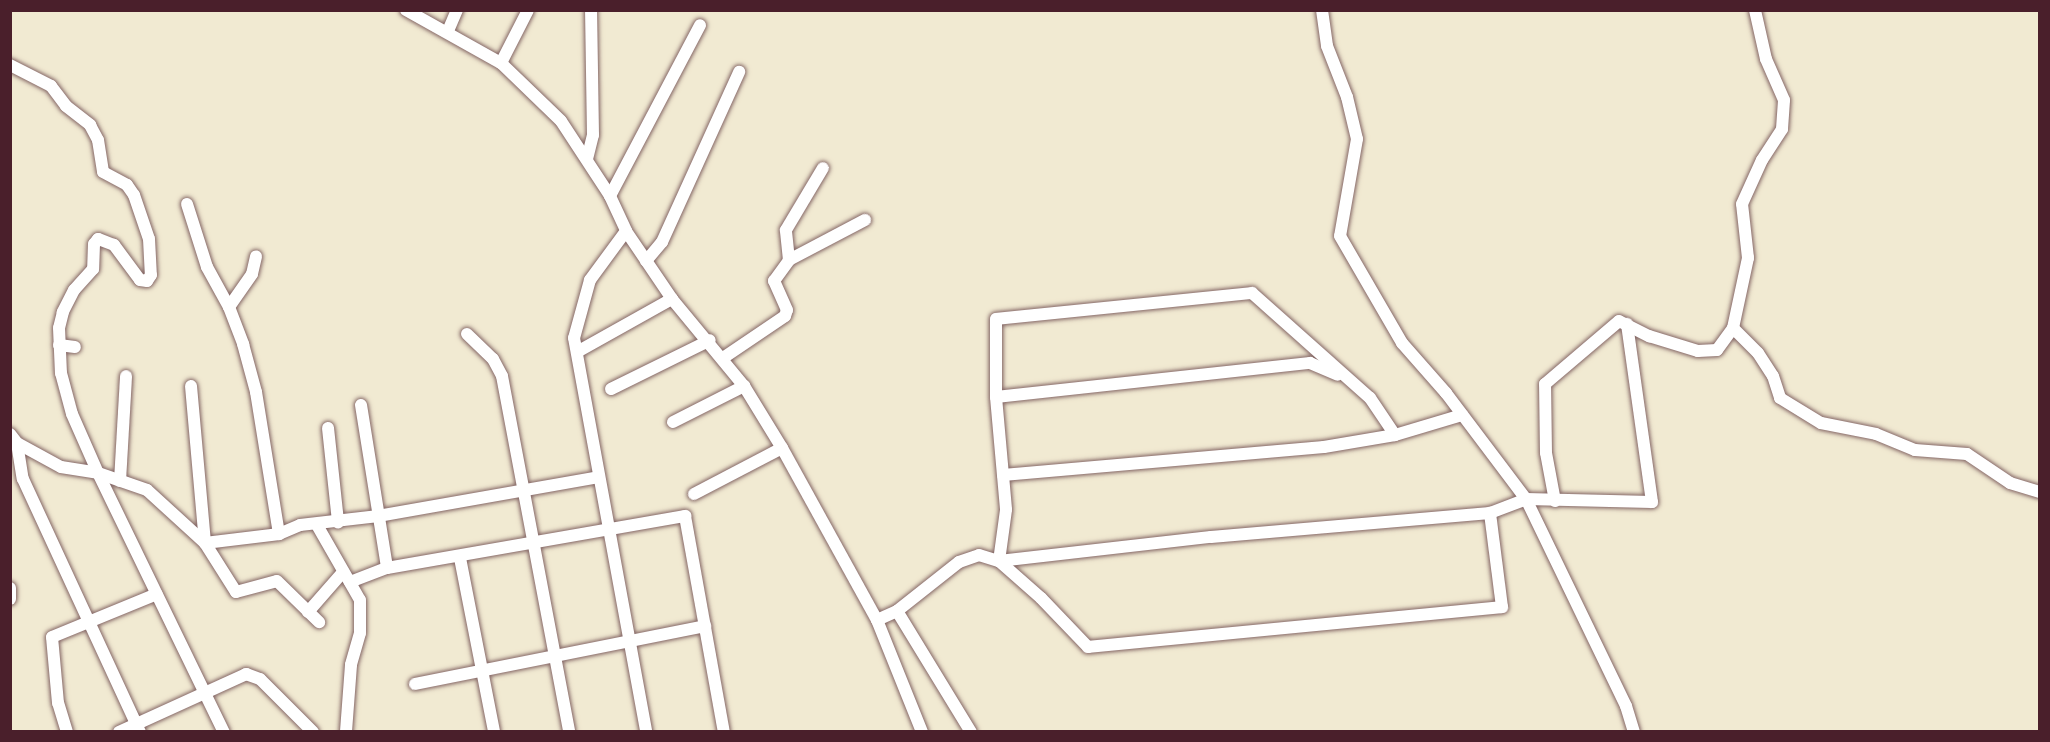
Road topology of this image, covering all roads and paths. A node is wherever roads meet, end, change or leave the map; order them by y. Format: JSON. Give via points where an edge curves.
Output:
{"nodes":[{"id":1,"x":406,"y":10,"type":"edge"},
{"id":2,"x":457,"y":10,"type":"edge"},
{"id":3,"x":528,"y":10,"type":"edge"},
{"id":4,"x":591,"y":10,"type":"edge"},
{"id":5,"x":1322,"y":10,"type":"edge"},
{"id":6,"x":1755,"y":10,"type":"edge"},
{"id":7,"x":700,"y":25,"type":"dead end"},
{"id":8,"x":448,"y":31,"type":"junction"},
{"id":9,"x":501,"y":63,"type":"junction"},
{"id":10,"x":10,"y":65,"type":"edge"},
{"id":11,"x":739,"y":72,"type":"dead end"},
{"id":12,"x":587,"y":159,"type":"junction"},
{"id":13,"x":824,"y":168,"type":"dead end"},
{"id":14,"x":610,"y":196,"type":"junction"},
{"id":15,"x":187,"y":204,"type":"dead end"},
{"id":16,"x":865,"y":220,"type":"dead end"},
{"id":17,"x":626,"y":231,"type":"junction"},
{"id":18,"x":256,"y":255,"type":"dead end"},
{"id":19,"x":789,"y":260,"type":"junction"},
{"id":20,"x":646,"y":261,"type":"junction"},
{"id":21,"x":672,"y":299,"type":"junction"},
{"id":22,"x":229,"y":307,"type":"junction"},
{"id":23,"x":1627,"y":324,"type":"junction"},
{"id":24,"x":1733,"y":328,"type":"junction"},
{"id":25,"x":467,"y":334,"type":"dead end"},
{"id":26,"x":710,"y":340,"type":"junction"},
{"id":27,"x":59,"y":345,"type":"junction"},
{"id":28,"x":75,"y":348,"type":"dead end"},
{"id":29,"x":577,"y":352,"type":"junction"},
{"id":30,"x":723,"y":358,"type":"junction"},
{"id":31,"x":126,"y":376,"type":"dead end"},
{"id":32,"x":1348,"y":378,"type":"junction"},
{"id":33,"x":191,"y":386,"type":"dead end"},
{"id":34,"x":744,"y":386,"type":"junction"},
{"id":35,"x":611,"y":389,"type":"dead end"},
{"id":36,"x":996,"y":397,"type":"junction"},
{"id":37,"x":361,"y":405,"type":"dead end"},
{"id":38,"x":1462,"y":415,"type":"junction"},
{"id":39,"x":673,"y":422,"type":"dead end"},
{"id":40,"x":328,"y":428,"type":"dead end"},
{"id":41,"x":1395,"y":435,"type":"junction"},
{"id":42,"x":14,"y":439,"type":"edge"},
{"id":43,"x":782,"y":448,"type":"junction"},
{"id":44,"x":98,"y":473,"type":"junction"},
{"id":45,"x":1003,"y":475,"type":"junction"},
{"id":46,"x":599,"y":477,"type":"junction"},
{"id":47,"x":120,"y":481,"type":"junction"},
{"id":48,"x":524,"y":491,"type":"junction"},
{"id":49,"x":2040,"y":492,"type":"edge"},
{"id":50,"x":694,"y":494,"type":"dead end"},
{"id":51,"x":1526,"y":499,"type":"junction"},
{"id":52,"x":1555,"y":501,"type":"junction"},
{"id":53,"x":1490,"y":513,"type":"junction"},
{"id":54,"x":378,"y":516,"type":"junction"},
{"id":55,"x":338,"y":522,"type":"junction"},
{"id":56,"x":317,"y":525,"type":"junction"},
{"id":57,"x":611,"y":530,"type":"junction"},
{"id":58,"x":279,"y":534,"type":"junction"},
{"id":59,"x":206,"y":543,"type":"junction"},
{"id":60,"x":535,"y":544,"type":"junction"},
{"id":61,"x":460,"y":558,"type":"junction"},
{"id":62,"x":999,"y":561,"type":"junction"},
{"id":63,"x":387,"y":568,"type":"junction"},
{"id":64,"x":346,"y":577,"type":"junction"},
{"id":65,"x":10,"y":588,"type":"edge"},
{"id":66,"x":157,"y":594,"type":"junction"},
{"id":67,"x":10,"y":599,"type":"edge"},
{"id":68,"x":897,"y":611,"type":"junction"},
{"id":69,"x":308,"y":612,"type":"junction"},
{"id":70,"x":876,"y":620,"type":"junction"},
{"id":71,"x":319,"y":622,"type":"dead end"},
{"id":72,"x":88,"y":623,"type":"junction"},
{"id":73,"x":705,"y":626,"type":"junction"},
{"id":74,"x":631,"y":640,"type":"junction"},
{"id":75,"x":556,"y":656,"type":"junction"},
{"id":76,"x":483,"y":670,"type":"junction"},
{"id":77,"x":415,"y":684,"type":"dead end"},
{"id":78,"x":205,"y":695,"type":"junction"},
{"id":79,"x":138,"y":727,"type":"edge"},
{"id":80,"x":67,"y":732,"type":"edge"},
{"id":81,"x":119,"y":732,"type":"edge"},
{"id":82,"x":224,"y":732,"type":"edge"},
{"id":83,"x":313,"y":732,"type":"edge"},
{"id":84,"x":346,"y":732,"type":"edge"},
{"id":85,"x":494,"y":732,"type":"edge"},
{"id":86,"x":569,"y":732,"type":"edge"},
{"id":87,"x":645,"y":732,"type":"edge"},
{"id":88,"x":724,"y":732,"type":"edge"},
{"id":89,"x":922,"y":732,"type":"edge"},
{"id":90,"x":971,"y":732,"type":"edge"},
{"id":91,"x":1634,"y":732,"type":"edge"}],
"edges":[{"from":1,"to":8,"type":"street"},
{"from":2,"to":8,"type":"street"},
{"from":3,"to":9,"type":"street"},
{"from":4,"to":12,"type":"street","via":[[593,135]]},
{"from":5,"to":38,"type":"street","via":[[1327,46],[1347,97],[1357,139],[1340,236],[1402,343]]},
{"from":6,"to":24,"type":"street","via":[[1766,59],[1784,100],[1782,129],[1762,160],[1742,204],[1748,258]]},
{"from":7,"to":14,"type":"street"},
{"from":8,"to":9,"type":"street"},
{"from":9,"to":12,"type":"street","via":[[561,121]]},
{"from":10,"to":27,"type":"street","via":[[51,86],[66,106],[90,125],[98,140],[103,172],[127,185],[134,195],[149,239],[152,276],[147,281],[140,280],[114,245],[104,239],[94,244],[93,269],[74,290],[63,312]]},
{"from":11,"to":20,"type":"street","via":[[662,242]]},
{"from":12,"to":14,"type":"street"},
{"from":13,"to":19,"type":"street","via":[[786,230]]},
{"from":14,"to":17,"type":"street"},
{"from":15,"to":22,"type":"street","via":[[207,267]]},
{"from":16,"to":19,"type":"street"},
{"from":17,"to":20,"type":"street"},
{"from":17,"to":29,"type":"street","via":[[590,280],[574,338]]},
{"from":18,"to":22,"type":"street","via":[[252,274]]},
{"from":19,"to":30,"type":"street","via":[[774,281],[787,310],[785,316]]},
{"from":20,"to":21,"type":"street"},
{"from":21,"to":26,"type":"street"},
{"from":21,"to":29,"type":"street"},
{"from":22,"to":58,"type":"street","via":[[256,392],[267,482]]},
{"from":23,"to":24,"type":"street","via":[[1649,336],[1698,351],[1717,350]]},
{"from":23,"to":52,"type":"street","via":[[1619,321],[1545,384],[1546,453]]},
{"from":23,"to":52,"type":"street","via":[[1652,502]]},
{"from":24,"to":49,"type":"street","via":[[1758,353],[1773,376],[1780,398],[1821,423],[1876,434],[1915,450],[1967,454],[2010,483]]},
{"from":25,"to":48,"type":"street","via":[[493,359],[502,376]]},
{"from":26,"to":30,"type":"street"},
{"from":26,"to":35,"type":"street"},
{"from":27,"to":28,"type":"street"},
{"from":27,"to":44,"type":"street","via":[[60,373],[72,414]]},
{"from":29,"to":46,"type":"street"},
{"from":30,"to":34,"type":"street"},
{"from":31,"to":47,"type":"street"},
{"from":32,"to":36,"type":"street","via":[[1310,363]]},
{"from":32,"to":36,"type":"street","via":[[1252,293],[996,319]]},
{"from":32,"to":41,"type":"street","via":[[1370,398]]},
{"from":33,"to":59,"type":"street"},
{"from":34,"to":39,"type":"street"},
{"from":34,"to":43,"type":"street"},
{"from":36,"to":45,"type":"street"},
{"from":37,"to":54,"type":"street"},
{"from":38,"to":41,"type":"street"},
{"from":38,"to":51,"type":"street"},
{"from":40,"to":55,"type":"street"},
{"from":41,"to":45,"type":"street","via":[[1324,447]]},
{"from":42,"to":44,"type":"street","via":[[61,467]]},
{"from":42,"to":72,"type":"street","via":[[23,479]]},
{"from":43,"to":50,"type":"street"},
{"from":43,"to":70,"type":"street"},
{"from":44,"to":47,"type":"street"},
{"from":44,"to":66,"type":"street"},
{"from":45,"to":62,"type":"street","via":[[1006,510]]},
{"from":46,"to":48,"type":"street"},
{"from":46,"to":57,"type":"street"},
{"from":47,"to":59,"type":"street","via":[[147,490]]},
{"from":48,"to":54,"type":"street"},
{"from":48,"to":60,"type":"street"},
{"from":51,"to":52,"type":"street"},
{"from":51,"to":53,"type":"street"},
{"from":51,"to":91,"type":"street","via":[[1626,706]]},
{"from":53,"to":62,"type":"street","via":[[1210,537]]},
{"from":53,"to":62,"type":"street","via":[[1502,608],[1342,624],[1088,647]]},
{"from":54,"to":55,"type":"street"},
{"from":54,"to":63,"type":"street"},
{"from":55,"to":56,"type":"street"},
{"from":56,"to":58,"type":"street","via":[[300,525]]},
{"from":56,"to":64,"type":"street"},
{"from":57,"to":60,"type":"street"},
{"from":57,"to":73,"type":"street","via":[[685,516]]},
{"from":57,"to":74,"type":"street"},
{"from":58,"to":59,"type":"street"},
{"from":59,"to":69,"type":"street","via":[[236,592],[277,581]]},
{"from":60,"to":61,"type":"street"},
{"from":60,"to":75,"type":"street"},
{"from":61,"to":63,"type":"street"},
{"from":61,"to":76,"type":"street"},
{"from":62,"to":68,"type":"street","via":[[980,555],[959,562]]},
{"from":63,"to":64,"type":"street"},
{"from":64,"to":69,"type":"street"},
{"from":64,"to":84,"type":"street","via":[[360,600],[360,633],[351,665]]},
{"from":65,"to":67,"type":"street"},
{"from":66,"to":72,"type":"street"},
{"from":66,"to":78,"type":"street"},
{"from":68,"to":70,"type":"street"},
{"from":68,"to":90,"type":"street"},
{"from":69,"to":71,"type":"street"},
{"from":70,"to":89,"type":"street"},
{"from":72,"to":79,"type":"street"},
{"from":72,"to":80,"type":"street","via":[[52,637],[58,703]]},
{"from":73,"to":74,"type":"street"},
{"from":73,"to":88,"type":"street"},
{"from":74,"to":75,"type":"street"},
{"from":74,"to":87,"type":"street"},
{"from":75,"to":76,"type":"street"},
{"from":75,"to":86,"type":"street"},
{"from":76,"to":77,"type":"street"},
{"from":76,"to":85,"type":"street"},
{"from":78,"to":79,"type":"street"},
{"from":78,"to":82,"type":"street"},
{"from":78,"to":83,"type":"street","via":[[246,674],[260,679]]},
{"from":79,"to":81,"type":"street"}]}
